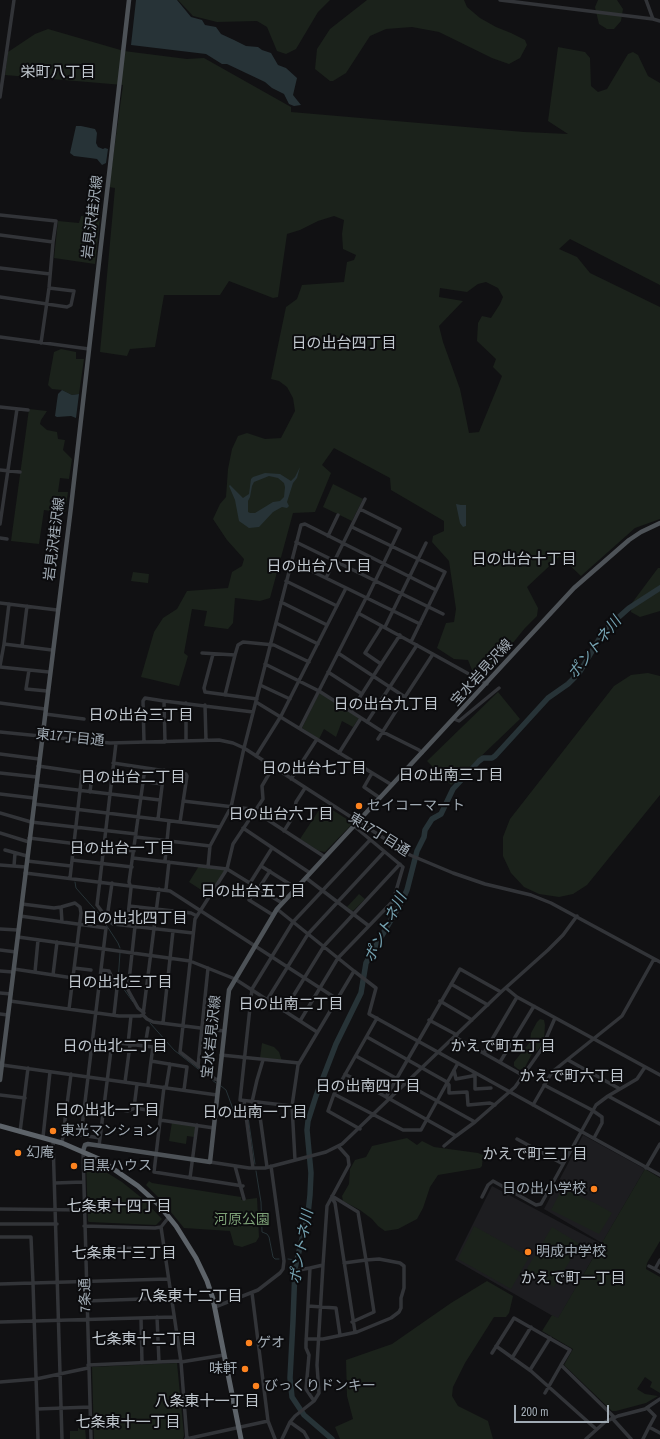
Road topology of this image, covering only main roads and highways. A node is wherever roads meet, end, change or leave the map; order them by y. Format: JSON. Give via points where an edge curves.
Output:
{"nodes":[{"id":1,"x":129,"y":0,"type":"edge"},
{"id":2,"x":660,"y":523,"type":"edge"},
{"id":3,"x":1,"y":1057,"type":"edge"},
{"id":4,"x":0,"y":1079,"type":"edge"},
{"id":5,"x":0,"y":1126,"type":"edge"},
{"id":6,"x":83,"y":1151,"type":"junction"},
{"id":7,"x":241,"y":1439,"type":"edge"}],
"edges":[{"from":1,"to":3,"type":"main road","name":"岩見沢桂沢線","via":[[71,507],[6,1036]]},
{"from":2,"to":6,"type":"main road","name":"宝水岩見沢線","via":[[629,540],[574,588],[277,909],[228,992],[210,1162],[86,1144]]},
{"from":3,"to":4,"type":"main road","name":"岩見沢桂沢線"},
{"from":5,"to":6,"type":"highway"},
{"from":6,"to":7,"type":"highway","via":[[108,1164],[151,1197],[169,1217],[196,1258],[215,1307]]}]}
